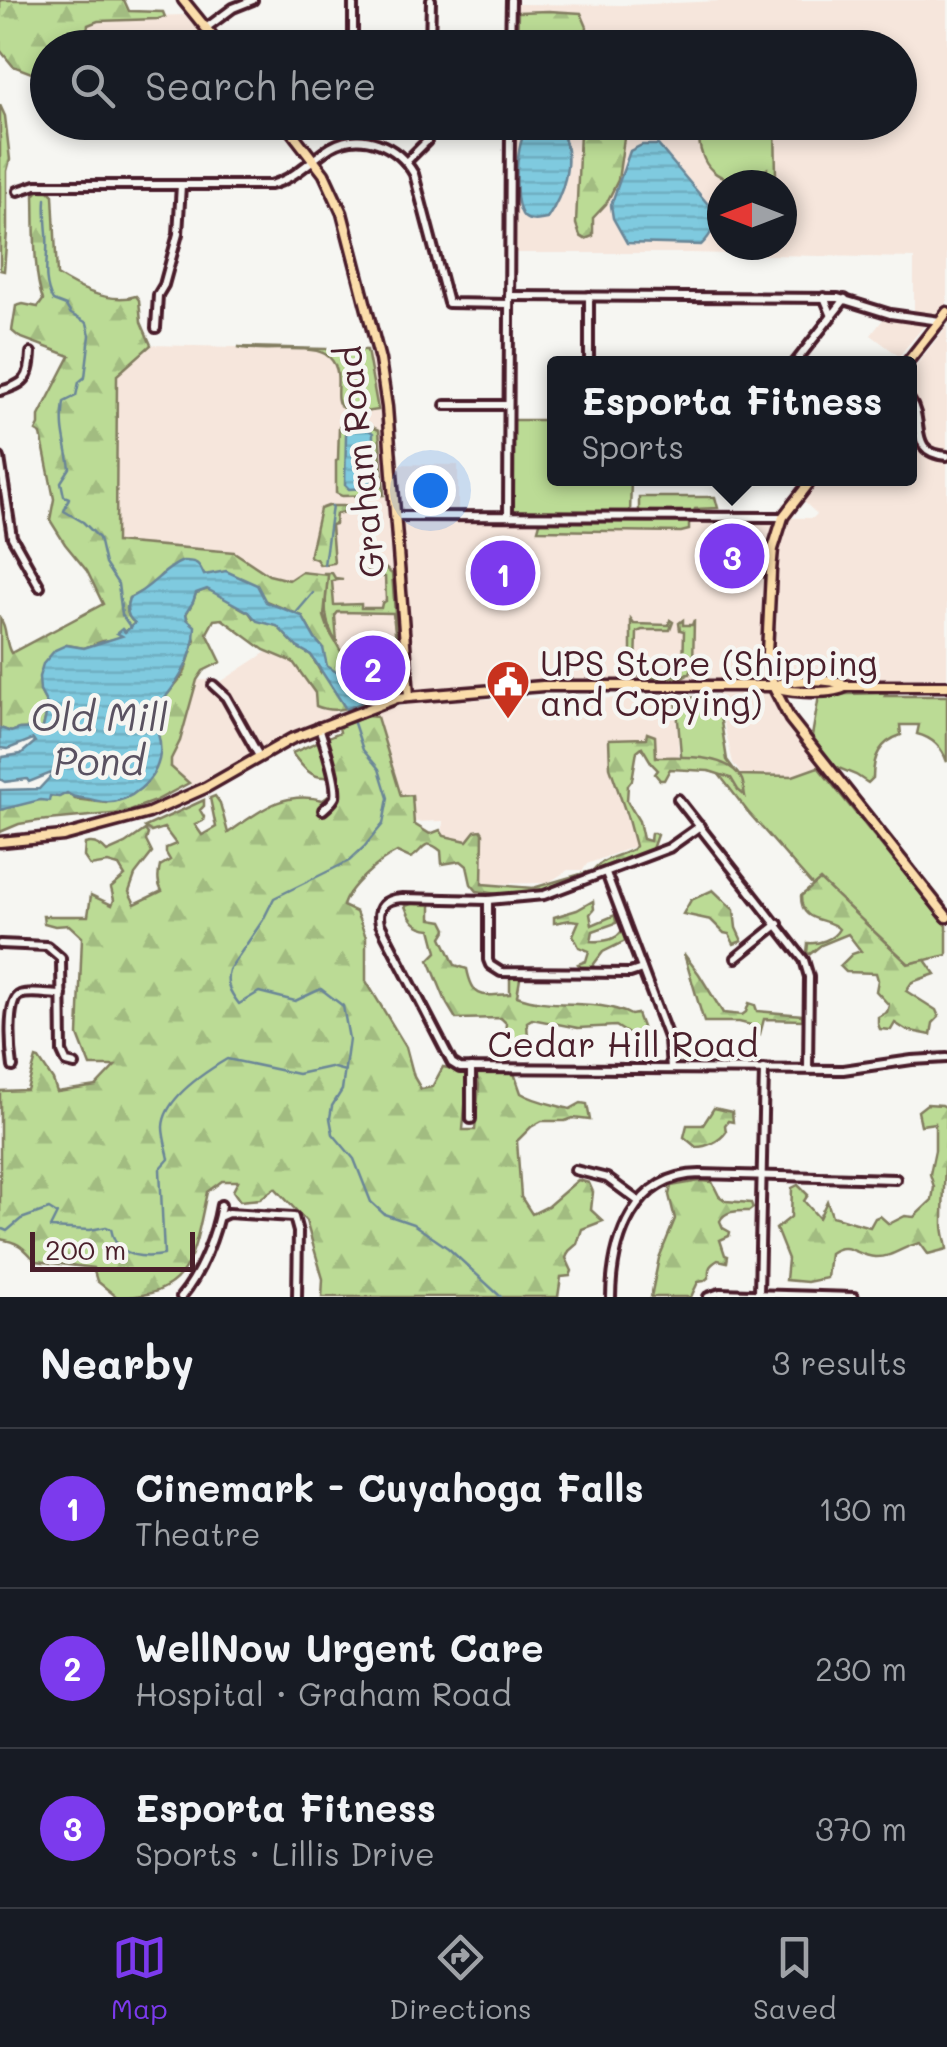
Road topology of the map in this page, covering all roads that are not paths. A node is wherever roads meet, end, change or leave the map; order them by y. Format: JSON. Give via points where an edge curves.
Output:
{"nodes":[{"id":1,"x":182,"y":0,"type":"edge"},
{"id":2,"x":253,"y":0,"type":"edge"},
{"id":3,"x":353,"y":0,"type":"edge"},
{"id":4,"x":431,"y":0,"type":"edge"},
{"id":5,"x":511,"y":0,"type":"edge"},
{"id":6,"x":206,"y":28,"type":"joint"},
{"id":7,"x":353,"y":30,"type":"edge"},
{"id":8,"x":430,"y":30,"type":"edge"},
{"id":9,"x":510,"y":30,"type":"edge"},
{"id":10,"x":298,"y":140,"type":"edge"},
{"id":11,"x":426,"y":140,"type":"edge"},
{"id":12,"x":510,"y":140,"type":"edge"},
{"id":13,"x":314,"y":160,"type":"junction"},
{"id":14,"x":406,"y":162,"type":"junction"},
{"id":15,"x":181,"y":185,"type":"junction"},
{"id":16,"x":18,"y":191,"type":"dead end"},
{"id":17,"x":589,"y":296,"type":"junction"},
{"id":18,"x":824,"y":297,"type":"junction"},
{"id":19,"x":845,"y":299,"type":"junction"},
{"id":20,"x":509,"y":300,"type":"junction"},
{"id":21,"x":947,"y":312,"type":"edge"},
{"id":22,"x":832,"y":316,"type":"junction"},
{"id":23,"x":940,"y":321,"type":"junction"},
{"id":24,"x":156,"y":328,"type":"dead end"},
{"id":25,"x":30,"y":353,"type":"dead end"},
{"id":26,"x":588,"y":356,"type":"edge"},
{"id":27,"x":800,"y":356,"type":"edge"},
{"id":28,"x":912,"y":356,"type":"edge"},
{"id":29,"x":0,"y":392,"type":"edge"},
{"id":30,"x":445,"y":405,"type":"dead end"},
{"id":31,"x":508,"y":405,"type":"junction"},
{"id":32,"x":917,"y":413,"type":"edge"},
{"id":33,"x":947,"y":456,"type":"edge"},
{"id":34,"x":0,"y":458,"type":"edge"},
{"id":35,"x":807,"y":486,"type":"edge"},
{"id":36,"x":508,"y":515,"type":"junction"},
{"id":37,"x":395,"y":516,"type":"junction"},
{"id":38,"x":783,"y":517,"type":"junction"},
{"id":39,"x":40,"y":588,"type":"dead end"},
{"id":40,"x":213,"y":685,"type":"dead end"},
{"id":41,"x":772,"y":686,"type":"junction"},
{"id":42,"x":848,"y":686,"type":"junction"},
{"id":43,"x":947,"y":686,"type":"edge"},
{"id":44,"x":798,"y":691,"type":"junction"},
{"id":45,"x":409,"y":696,"type":"junction"},
{"id":46,"x":790,"y":719,"type":"junction"},
{"id":47,"x":319,"y":727,"type":"junction"},
{"id":48,"x":259,"y":756,"type":"junction"},
{"id":49,"x":678,"y":799,"type":"dead end"},
{"id":50,"x":323,"y":810,"type":"dead end"},
{"id":51,"x":700,"y":826,"type":"junction"},
{"id":52,"x":0,"y":842,"type":"edge"},
{"id":53,"x":606,"y":873,"type":"junction"},
{"id":54,"x":488,"y":900,"type":"junction"},
{"id":55,"x":947,"y":917,"type":"edge"},
{"id":56,"x":778,"y":924,"type":"junction"},
{"id":57,"x":0,"y":944,"type":"edge"},
{"id":58,"x":736,"y":958,"type":"dead end"},
{"id":59,"x":642,"y":969,"type":"junction"},
{"id":60,"x":62,"y":995,"type":"junction"},
{"id":61,"x":947,"y":1058,"type":"edge"},
{"id":62,"x":75,"y":1065,"type":"dead end"},
{"id":63,"x":13,"y":1067,"type":"dead end"},
{"id":64,"x":472,"y":1068,"type":"junction"},
{"id":65,"x":671,"y":1068,"type":"junction"},
{"id":66,"x":764,"y":1069,"type":"junction"},
{"id":67,"x":808,"y":1069,"type":"junction"},
{"id":68,"x":472,"y":1120,"type":"dead end"},
{"id":69,"x":575,"y":1170,"type":"dead end"},
{"id":70,"x":762,"y":1175,"type":"junction"},
{"id":71,"x":896,"y":1179,"type":"dead end"},
{"id":72,"x":638,"y":1201,"type":"junction"},
{"id":73,"x":221,"y":1205,"type":"dead end"},
{"id":74,"x":219,"y":1216,"type":"junction"},
{"id":75,"x":759,"y":1293,"type":"junction"},
{"id":76,"x":708,"y":1296,"type":"edge"},
{"id":77,"x":182,"y":1297,"type":"edge"},
{"id":78,"x":297,"y":1297,"type":"edge"},
{"id":79,"x":610,"y":1297,"type":"edge"},
{"id":80,"x":854,"y":1297,"type":"edge"}],
"edges":[{"from":1,"to":6,"type":"main road"},
{"from":2,"to":6,"type":"street"},
{"from":3,"to":7,"type":"street"},
{"from":4,"to":8,"type":"street"},
{"from":5,"to":9,"type":"street"},
{"from":10,"to":13,"type":"main road","name":"Graham Road"},
{"from":11,"to":14,"type":"street"},
{"from":12,"to":20,"type":"street"},
{"from":13,"to":14,"type":"street","via":[[356,140],[386,146]]},
{"from":13,"to":15,"type":"street","via":[[270,184]]},
{"from":13,"to":37,"type":"main road","name":"Graham Road","via":[[342,213],[380,360]]},
{"from":14,"to":20,"type":"street","via":[[448,303]]},
{"from":15,"to":16,"type":"street","via":[[36,185]]},
{"from":15,"to":24,"type":"street","via":[[178,234],[158,295]]},
{"from":17,"to":18,"type":"street"},
{"from":17,"to":20,"type":"street"},
{"from":17,"to":26,"type":"street"},
{"from":18,"to":19,"type":"street"},
{"from":18,"to":22,"type":"street"},
{"from":19,"to":22,"type":"street"},
{"from":19,"to":23,"type":"street"},
{"from":20,"to":31,"type":"street"},
{"from":21,"to":23,"type":"main road"},
{"from":22,"to":27,"type":"street"},
{"from":23,"to":28,"type":"main road"},
{"from":25,"to":29,"type":"street","via":[[26,378]]},
{"from":30,"to":31,"type":"street"},
{"from":31,"to":36,"type":"street"},
{"from":32,"to":33,"type":"street","via":[[922,443]]},
{"from":34,"to":39,"type":"street","via":[[12,536]]},
{"from":35,"to":38,"type":"main road"},
{"from":36,"to":37,"type":"street"},
{"from":36,"to":38,"type":"street"},
{"from":37,"to":45,"type":"main road","name":"Graham Road"},
{"from":38,"to":41,"type":"main road","via":[[769,589]]},
{"from":40,"to":48,"type":"street"},
{"from":41,"to":42,"type":"main road"},
{"from":41,"to":44,"type":"main road"},
{"from":41,"to":45,"type":"main road","via":[[543,686]]},
{"from":41,"to":46,"type":"main road"},
{"from":42,"to":43,"type":"main road"},
{"from":42,"to":44,"type":"main road"},
{"from":44,"to":46,"type":"main road","via":[[789,700]]},
{"from":45,"to":47,"type":"main road"},
{"from":46,"to":55,"type":"main road"},
{"from":47,"to":48,"type":"main road"},
{"from":47,"to":50,"type":"street","via":[[335,792]]},
{"from":48,"to":52,"type":"main road","via":[[139,816],[63,836]]},
{"from":49,"to":51,"type":"street"},
{"from":51,"to":53,"type":"street","via":[[673,846]]},
{"from":51,"to":56,"type":"street"},
{"from":53,"to":54,"type":"street","via":[[544,895]]},
{"from":53,"to":59,"type":"street"},
{"from":54,"to":59,"type":"street","via":[[488,960],[502,972]]},
{"from":54,"to":64,"type":"street","name":"Cedar Hill Road","via":[[388,900],[378,917],[452,1063]]},
{"from":56,"to":58,"type":"street"},
{"from":56,"to":67,"type":"street","via":[[808,968]]},
{"from":57,"to":60,"type":"street","via":[[47,946],[58,953]]},
{"from":59,"to":65,"type":"street","via":[[669,1040]]},
{"from":60,"to":62,"type":"street","via":[[62,1052]]},
{"from":60,"to":63,"type":"street","via":[[23,995],[12,1002]]},
{"from":61,"to":67,"type":"street","name":"Cedar Hill Road"},
{"from":64,"to":65,"type":"street","name":"Cedar Hill Road"},
{"from":64,"to":68,"type":"street"},
{"from":65,"to":66,"type":"street","name":"Cedar Hill Road"},
{"from":66,"to":67,"type":"street","name":"Cedar Hill Road"},
{"from":66,"to":70,"type":"street"},
{"from":69,"to":72,"type":"street","via":[[606,1178]]},
{"from":70,"to":71,"type":"street"},
{"from":70,"to":72,"type":"street","via":[[678,1176]]},
{"from":70,"to":75,"type":"street"},
{"from":72,"to":79,"type":"street","via":[[614,1263]]},
{"from":73,"to":74,"type":"street"},
{"from":74,"to":77,"type":"street"},
{"from":74,"to":78,"type":"street","via":[[294,1217]]},
{"from":75,"to":76,"type":"street"},
{"from":75,"to":80,"type":"street"}]}
